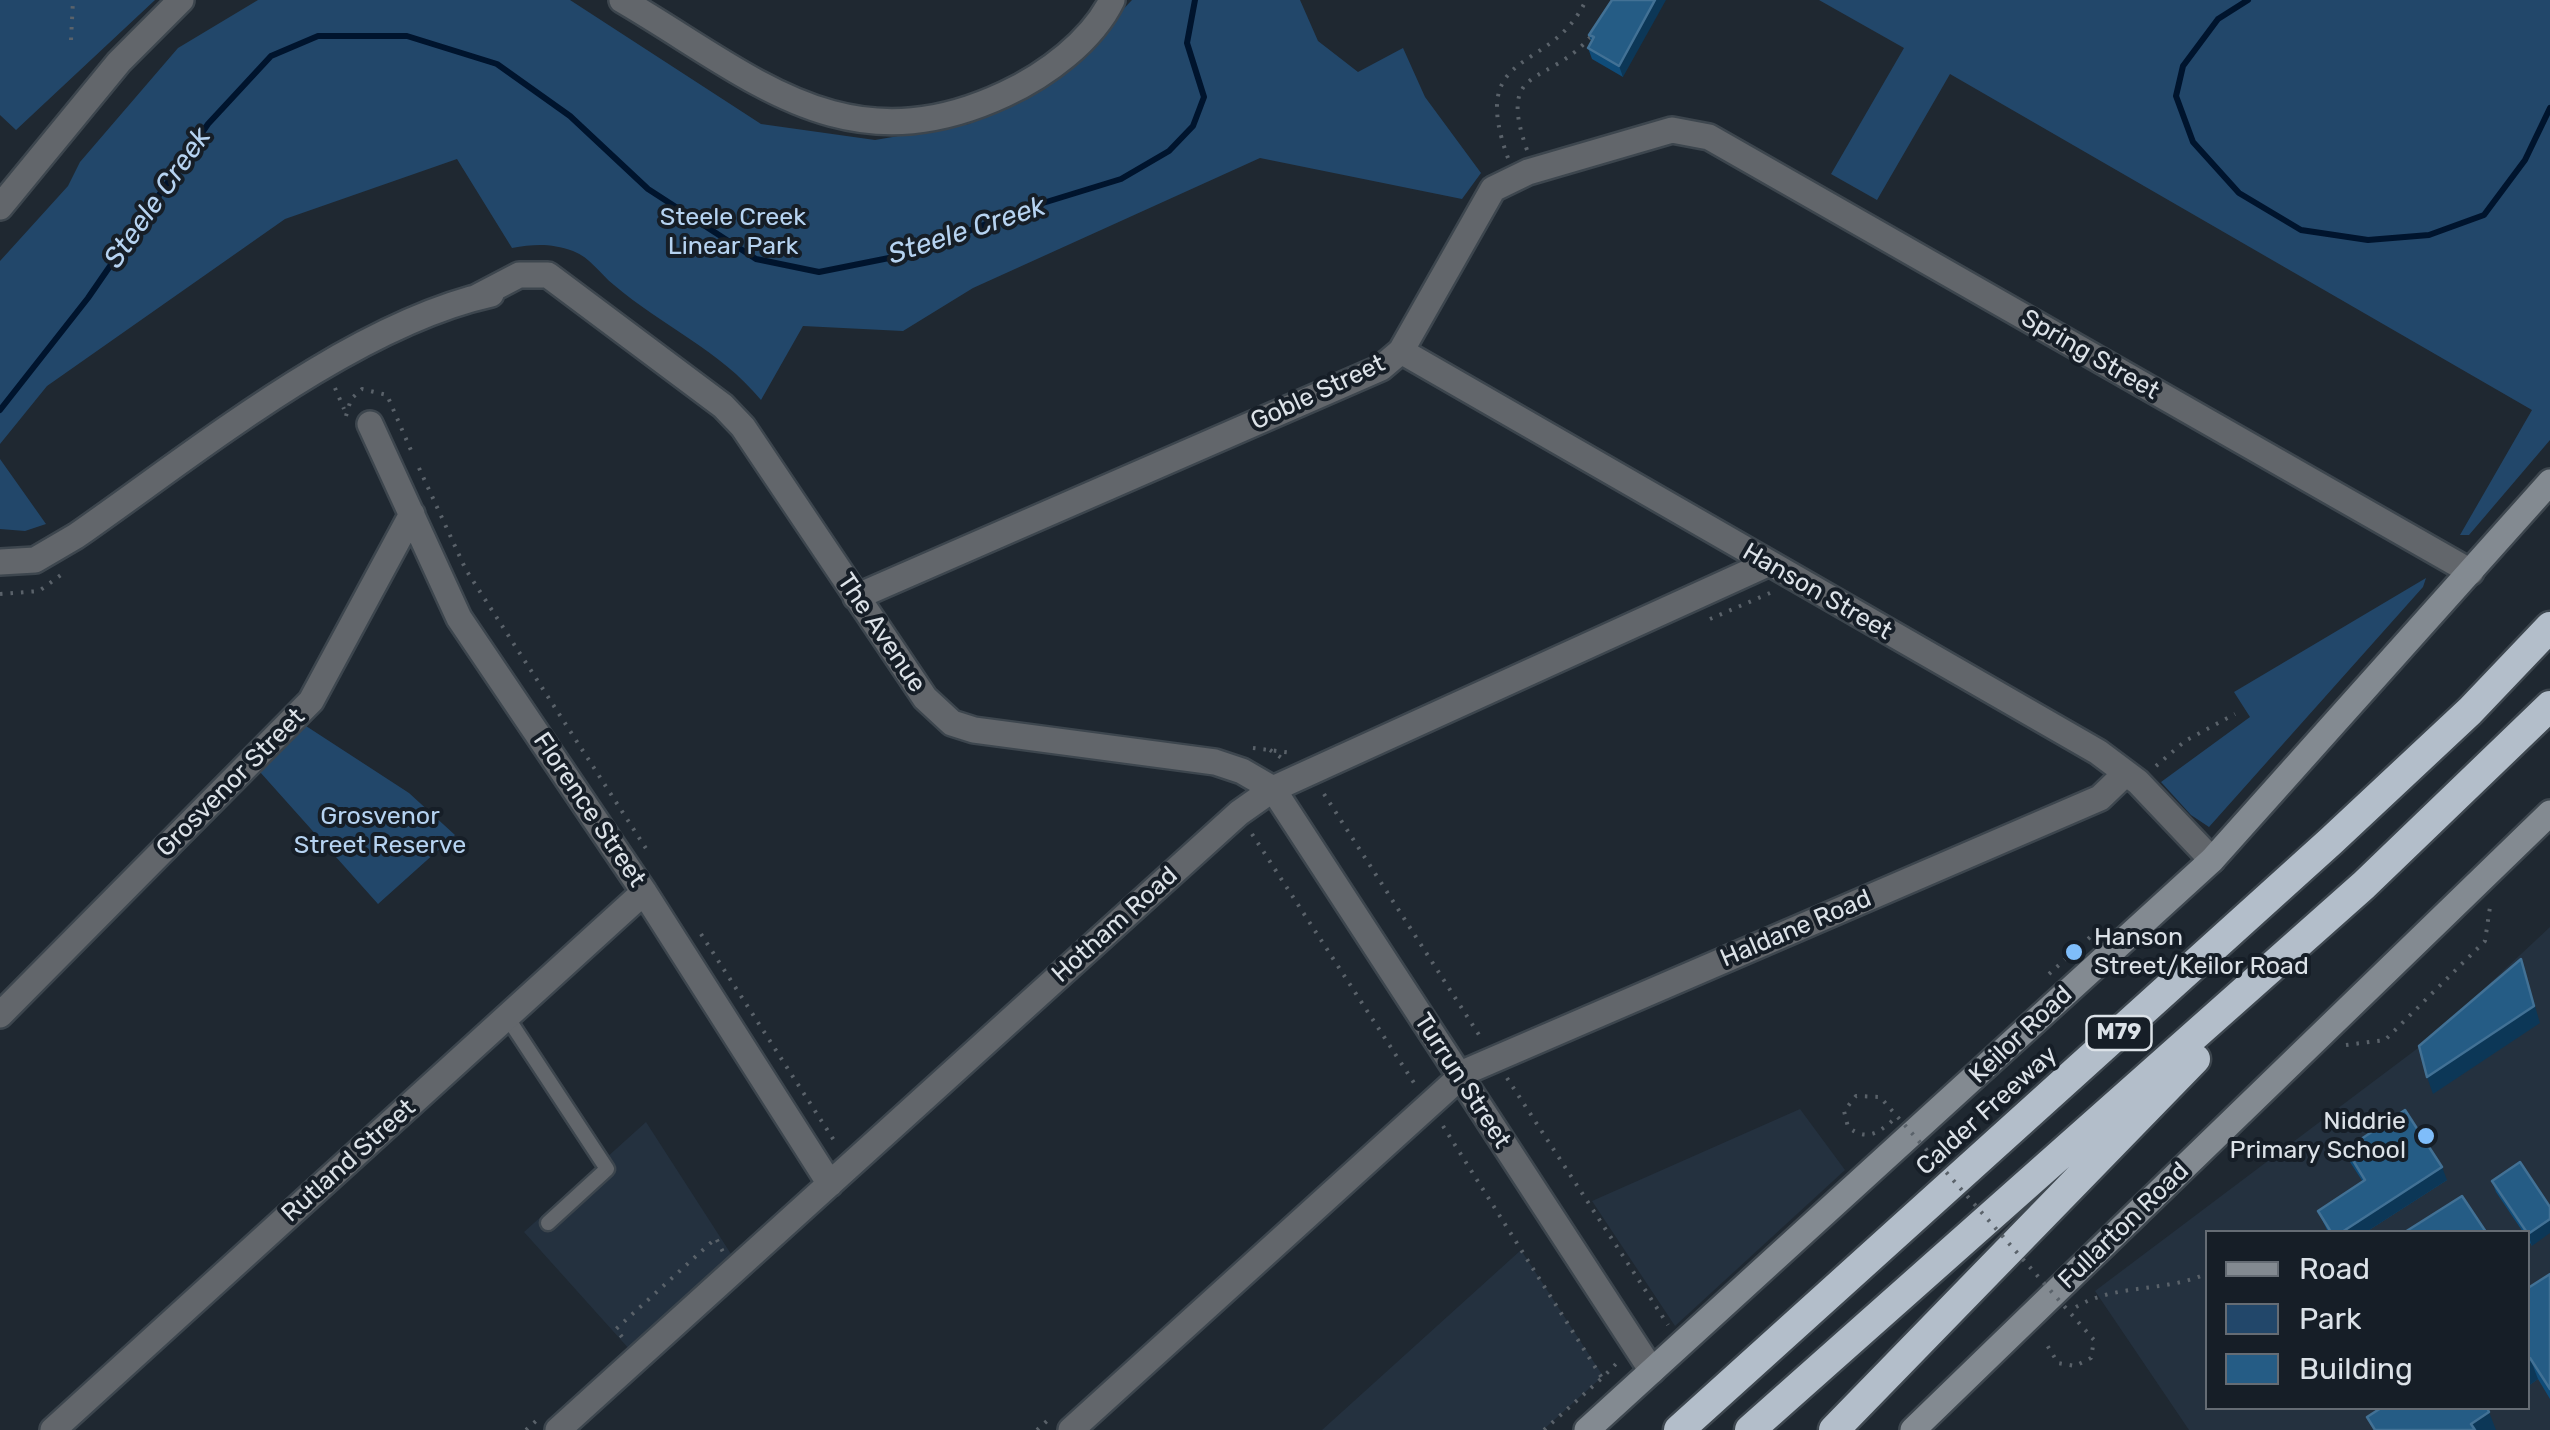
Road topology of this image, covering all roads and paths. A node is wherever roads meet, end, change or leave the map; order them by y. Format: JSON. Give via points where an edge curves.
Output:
{"nodes":[{"id":1,"x":74,"y":0,"type":"edge"},
{"id":2,"x":182,"y":0,"type":"edge"},
{"id":3,"x":622,"y":0,"type":"edge"},
{"id":4,"x":1112,"y":0,"type":"edge"},
{"id":5,"x":1586,"y":0,"type":"edge"},
{"id":6,"x":1594,"y":32,"type":"edge"},
{"id":7,"x":71,"y":40,"type":"dead end"},
{"id":8,"x":1708,"y":137,"type":"joint"},
{"id":9,"x":1531,"y":159,"type":"dead end"},
{"id":10,"x":1512,"y":167,"type":"dead end"},
{"id":11,"x":0,"y":207,"type":"edge"},
{"id":12,"x":349,"y":351,"type":"junction"},
{"id":13,"x":1401,"y":351,"type":"junction"},
{"id":14,"x":346,"y":410,"type":"junction"},
{"id":15,"x":358,"y":422,"type":"junction"},
{"id":16,"x":2550,"y":482,"type":"edge"},
{"id":17,"x":412,"y":514,"type":"junction"},
{"id":18,"x":0,"y":562,"type":"edge"},
{"id":19,"x":1767,"y":564,"type":"junction"},
{"id":20,"x":2471,"y":572,"type":"junction"},
{"id":21,"x":856,"y":597,"type":"junction"},
{"id":22,"x":2550,"y":627,"type":"edge"},
{"id":23,"x":2550,"y":706,"type":"edge"},
{"id":24,"x":2234,"y":714,"type":"dead end"},
{"id":25,"x":2132,"y":778,"type":"junction"},
{"id":26,"x":1272,"y":789,"type":"junction"},
{"id":27,"x":1238,"y":813,"type":"junction"},
{"id":28,"x":2550,"y":813,"type":"edge"},
{"id":29,"x":2212,"y":860,"type":"junction"},
{"id":30,"x":655,"y":862,"type":"dead end"},
{"id":31,"x":2364,"y":885,"type":"junction"},
{"id":32,"x":644,"y":892,"type":"junction"},
{"id":33,"x":698,"y":928,"type":"dead end"},
{"id":34,"x":0,"y":1015,"type":"edge"},
{"id":35,"x":507,"y":1017,"type":"junction"},
{"id":36,"x":1504,"y":1074,"type":"dead end"},
{"id":37,"x":1459,"y":1076,"type":"junction"},
{"id":38,"x":1434,"y":1100,"type":"junction"},
{"id":39,"x":1892,"y":1121,"type":"dead end"},
{"id":40,"x":839,"y":1148,"type":"dead end"},
{"id":41,"x":830,"y":1184,"type":"junction"},
{"id":42,"x":548,"y":1223,"type":"dead end"},
{"id":43,"x":2205,"y":1274,"type":"edge"},
{"id":44,"x":2064,"y":1314,"type":"dead end"},
{"id":45,"x":1674,"y":1335,"type":"dead end"},
{"id":46,"x":2047,"y":1345,"type":"dead end"},
{"id":47,"x":1648,"y":1364,"type":"junction"},
{"id":48,"x":1602,"y":1378,"type":"junction"},
{"id":49,"x":53,"y":1430,"type":"edge"},
{"id":50,"x":558,"y":1430,"type":"edge"},
{"id":51,"x":1072,"y":1430,"type":"edge"},
{"id":52,"x":1544,"y":1430,"type":"edge"},
{"id":53,"x":1587,"y":1430,"type":"edge"},
{"id":54,"x":1679,"y":1430,"type":"edge"},
{"id":55,"x":1750,"y":1430,"type":"edge"},
{"id":56,"x":1834,"y":1430,"type":"edge"},
{"id":57,"x":1913,"y":1430,"type":"edge"}],
"edges":[{"from":1,"to":7,"type":"path"},
{"from":2,"to":11,"type":"street","via":[[119,62]]},
{"from":3,"to":4,"type":"street","via":[[759,87],[828,115],[893,122],[972,109],[1032,81],[1072,49]]},
{"from":5,"to":10,"type":"path","via":[[1569,28],[1504,78],[1495,109]]},
{"from":6,"to":9,"type":"path","via":[[1563,63],[1519,89],[1516,117]]},
{"from":8,"to":13,"type":"street","name":"Goble Street","via":[[1672,130],[1528,172],[1493,189]]},
{"from":8,"to":20,"type":"street","name":"Spring Street"},
{"from":12,"to":14,"type":"path","via":[[354,365],[332,390]]},
{"from":12,"to":18,"type":"street","name":"The Avenue","via":[[76,536],[35,560]]},
{"from":12,"to":21,"type":"street","name":"The Avenue","via":[[519,275],[548,275],[744,427]]},
{"from":13,"to":19,"type":"street","name":"Hanson Street"},
{"from":13,"to":21,"type":"street","name":"Goble Street","via":[[1358,379]]},
{"from":14,"to":15,"type":"path"},
{"from":14,"to":15,"type":"path"},
{"from":14,"to":30,"type":"path","via":[[362,389],[380,391],[392,402],[466,570]]},
{"from":15,"to":17,"type":"street","name":"Florence Street"},
{"from":16,"to":20,"type":"main road","name":"Keilor Road"},
{"from":17,"to":32,"type":"street","name":"Florence Street","via":[[459,618]]},
{"from":17,"to":34,"type":"street","name":"Grosvenor Street","via":[[312,701]]},
{"from":19,"to":25,"type":"street","name":"Hanson Street"},
{"from":19,"to":26,"type":"street","name":"Hotham Road"},
{"from":20,"to":29,"type":"main road","name":"Keilor Road"},
{"from":21,"to":26,"type":"street","name":"The Avenue","via":[[925,698],[952,723],[1215,762]]},
{"from":22,"to":54,"type":"highway","name":"Calder Freeway","number":"M79","via":[[2332,841]]},
{"from":23,"to":31,"type":"highway","number":"M79"},
{"from":24,"to":25,"type":"path"},
{"from":25,"to":29,"type":"street","name":"Hanson Street"},
{"from":25,"to":37,"type":"street","name":"Haldane Road","via":[[2100,798]]},
{"from":26,"to":27,"type":"street","name":"Hotham Road"},
{"from":26,"to":37,"type":"street","name":"Turrun Street"},
{"from":27,"to":38,"type":"path","via":[[1416,1086]]},
{"from":27,"to":41,"type":"street","name":"Hotham Road"},
{"from":28,"to":57,"type":"main road","name":"Fullarton Road"},
{"from":29,"to":47,"type":"main road","name":"Keilor Road"},
{"from":31,"to":55,"type":"highway","number":"M79"},
{"from":31,"to":56,"type":"highway"},
{"from":32,"to":35,"type":"street","name":"Rutland Street"},
{"from":32,"to":41,"type":"street","name":"Florence Street"},
{"from":33,"to":40,"type":"path"},
{"from":35,"to":42,"type":"lane","via":[[607,1169]]},
{"from":35,"to":49,"type":"street","name":"Rutland Street"},
{"from":36,"to":45,"type":"path"},
{"from":37,"to":38,"type":"street","name":"Haldane Road"},
{"from":37,"to":47,"type":"street","name":"Turrun Street"},
{"from":38,"to":48,"type":"path","via":[[1439,1120]]},
{"from":38,"to":51,"type":"street","name":"Haldane Road"},
{"from":39,"to":46,"type":"path","bridge":true,"via":[[1862,1135],[1848,1127],[1844,1111],[1856,1096],[1880,1098],[2094,1340],[2090,1358],[2076,1366],[2058,1363]]},
{"from":41,"to":50,"type":"street","name":"Hotham Road"},
{"from":43,"to":44,"type":"path","via":[[2105,1293]]},
{"from":47,"to":48,"type":"path","via":[[1618,1362]]},
{"from":47,"to":53,"type":"main road","name":"Keilor Road"},
{"from":48,"to":52,"type":"path"}]}
